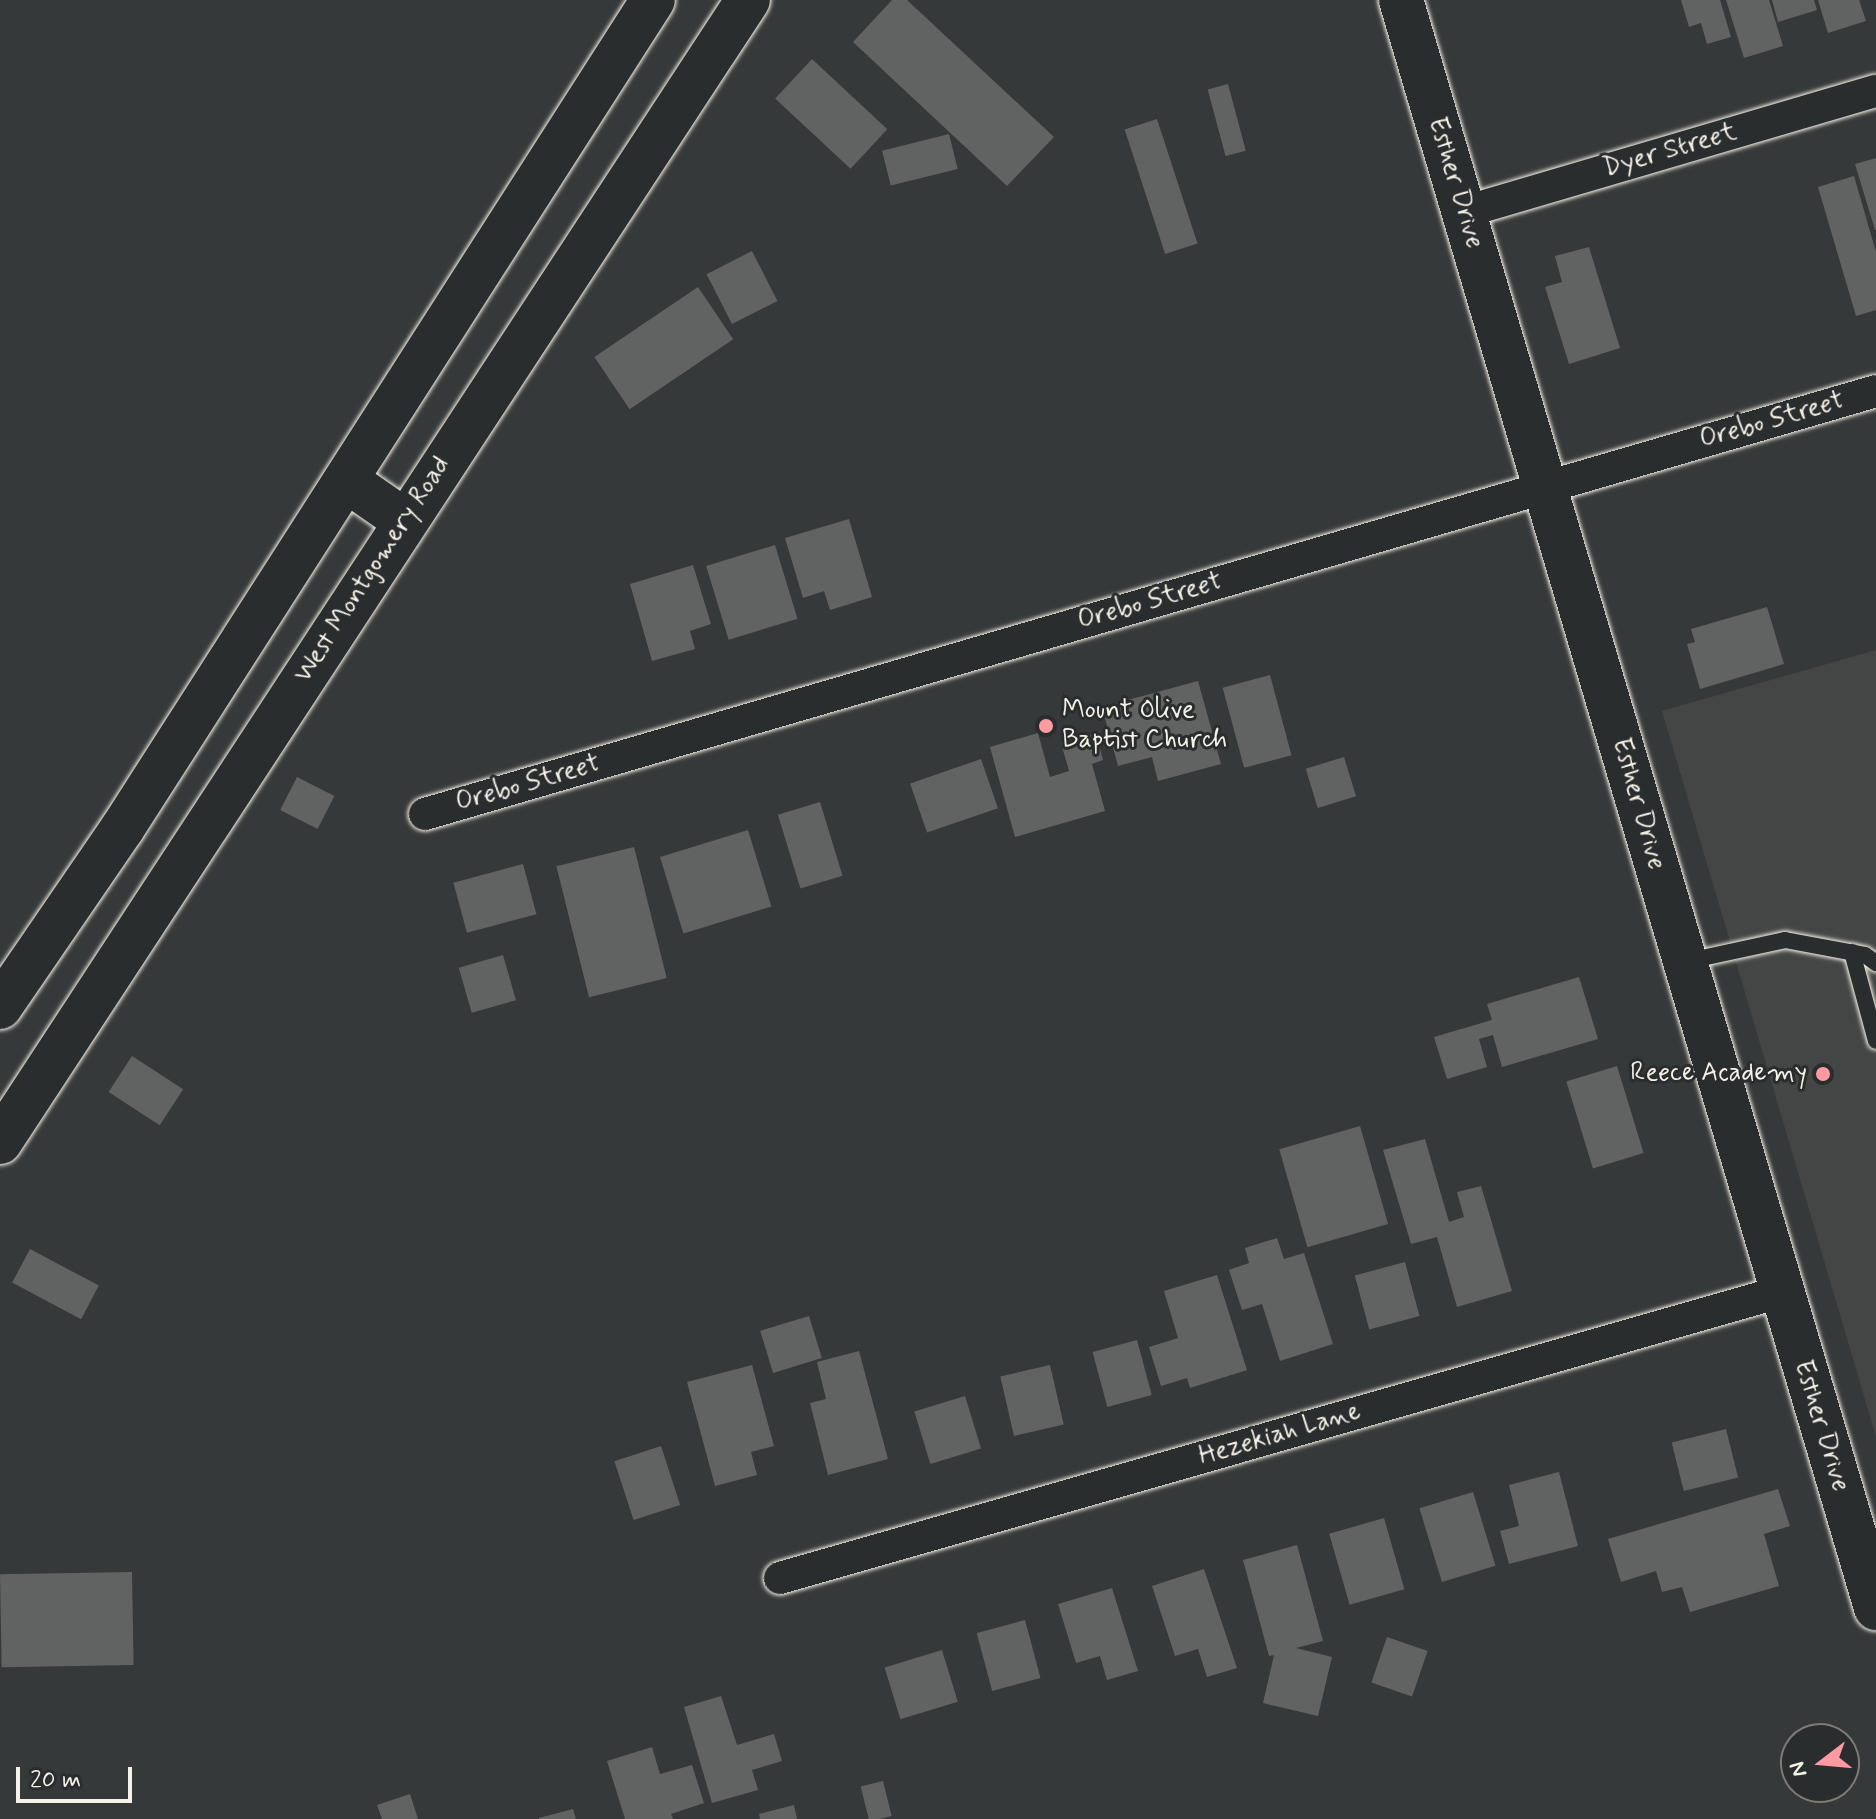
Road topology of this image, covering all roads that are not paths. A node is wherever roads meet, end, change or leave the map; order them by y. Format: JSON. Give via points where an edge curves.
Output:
{"nodes":[{"id":1,"x":653,"y":0,"type":"edge"},
{"id":2,"x":748,"y":0,"type":"edge"},
{"id":3,"x":1401,"y":0,"type":"edge"},
{"id":4,"x":1876,"y":91,"type":"edge"},
{"id":5,"x":1464,"y":212,"type":"junction"},
{"id":6,"x":1876,"y":391,"type":"edge"},
{"id":7,"x":346,"y":480,"type":"junction"},
{"id":8,"x":1545,"y":487,"type":"junction"},
{"id":9,"x":405,"y":521,"type":"junction"},
{"id":10,"x":425,"y":814,"type":"dead end"},
{"id":11,"x":122,"y":829,"type":"junction"},
{"id":12,"x":184,"y":860,"type":"junction"},
{"id":13,"x":1852,"y":952,"type":"junction"},
{"id":14,"x":1684,"y":962,"type":"junction"},
{"id":15,"x":1876,"y":963,"type":"edge"},
{"id":16,"x":0,"y":1007,"type":"edge"},
{"id":17,"x":1876,"y":1041,"type":"edge"},
{"id":18,"x":2,"y":1134,"type":"edge"},
{"id":19,"x":1780,"y":1292,"type":"junction"},
{"id":20,"x":780,"y":1578,"type":"dead end"},
{"id":21,"x":1876,"y":1608,"type":"edge"}],
"edges":[{"from":1,"to":7,"type":"main road"},
{"from":2,"to":9,"type":"main road","name":"West Montgomery Road"},
{"from":3,"to":5,"type":"main road","name":"Esther Drive"},
{"from":4,"to":5,"type":"street","name":"Dyer Street"},
{"from":5,"to":8,"type":"main road","name":"Esther Drive"},
{"from":6,"to":8,"type":"street","name":"Orebo Street"},
{"from":7,"to":9,"type":"main road"},
{"from":7,"to":11,"type":"main road"},
{"from":8,"to":10,"type":"street","name":"Orebo Street"},
{"from":8,"to":14,"type":"main road","name":"Esther Drive"},
{"from":9,"to":12,"type":"main road","name":"West Montgomery Road"},
{"from":11,"to":12,"type":"main road"},
{"from":11,"to":16,"type":"main road"},
{"from":12,"to":18,"type":"main road","name":"West Montgomery Road"},
{"from":13,"to":14,"type":"lane","via":[[1785,940]]},
{"from":13,"to":15,"type":"lane"},
{"from":13,"to":17,"type":"lane"},
{"from":14,"to":19,"type":"main road","name":"Esther Drive"},
{"from":19,"to":20,"type":"street","name":"Hezekiah Lane"},
{"from":19,"to":21,"type":"main road","name":"Esther Drive"}]}
